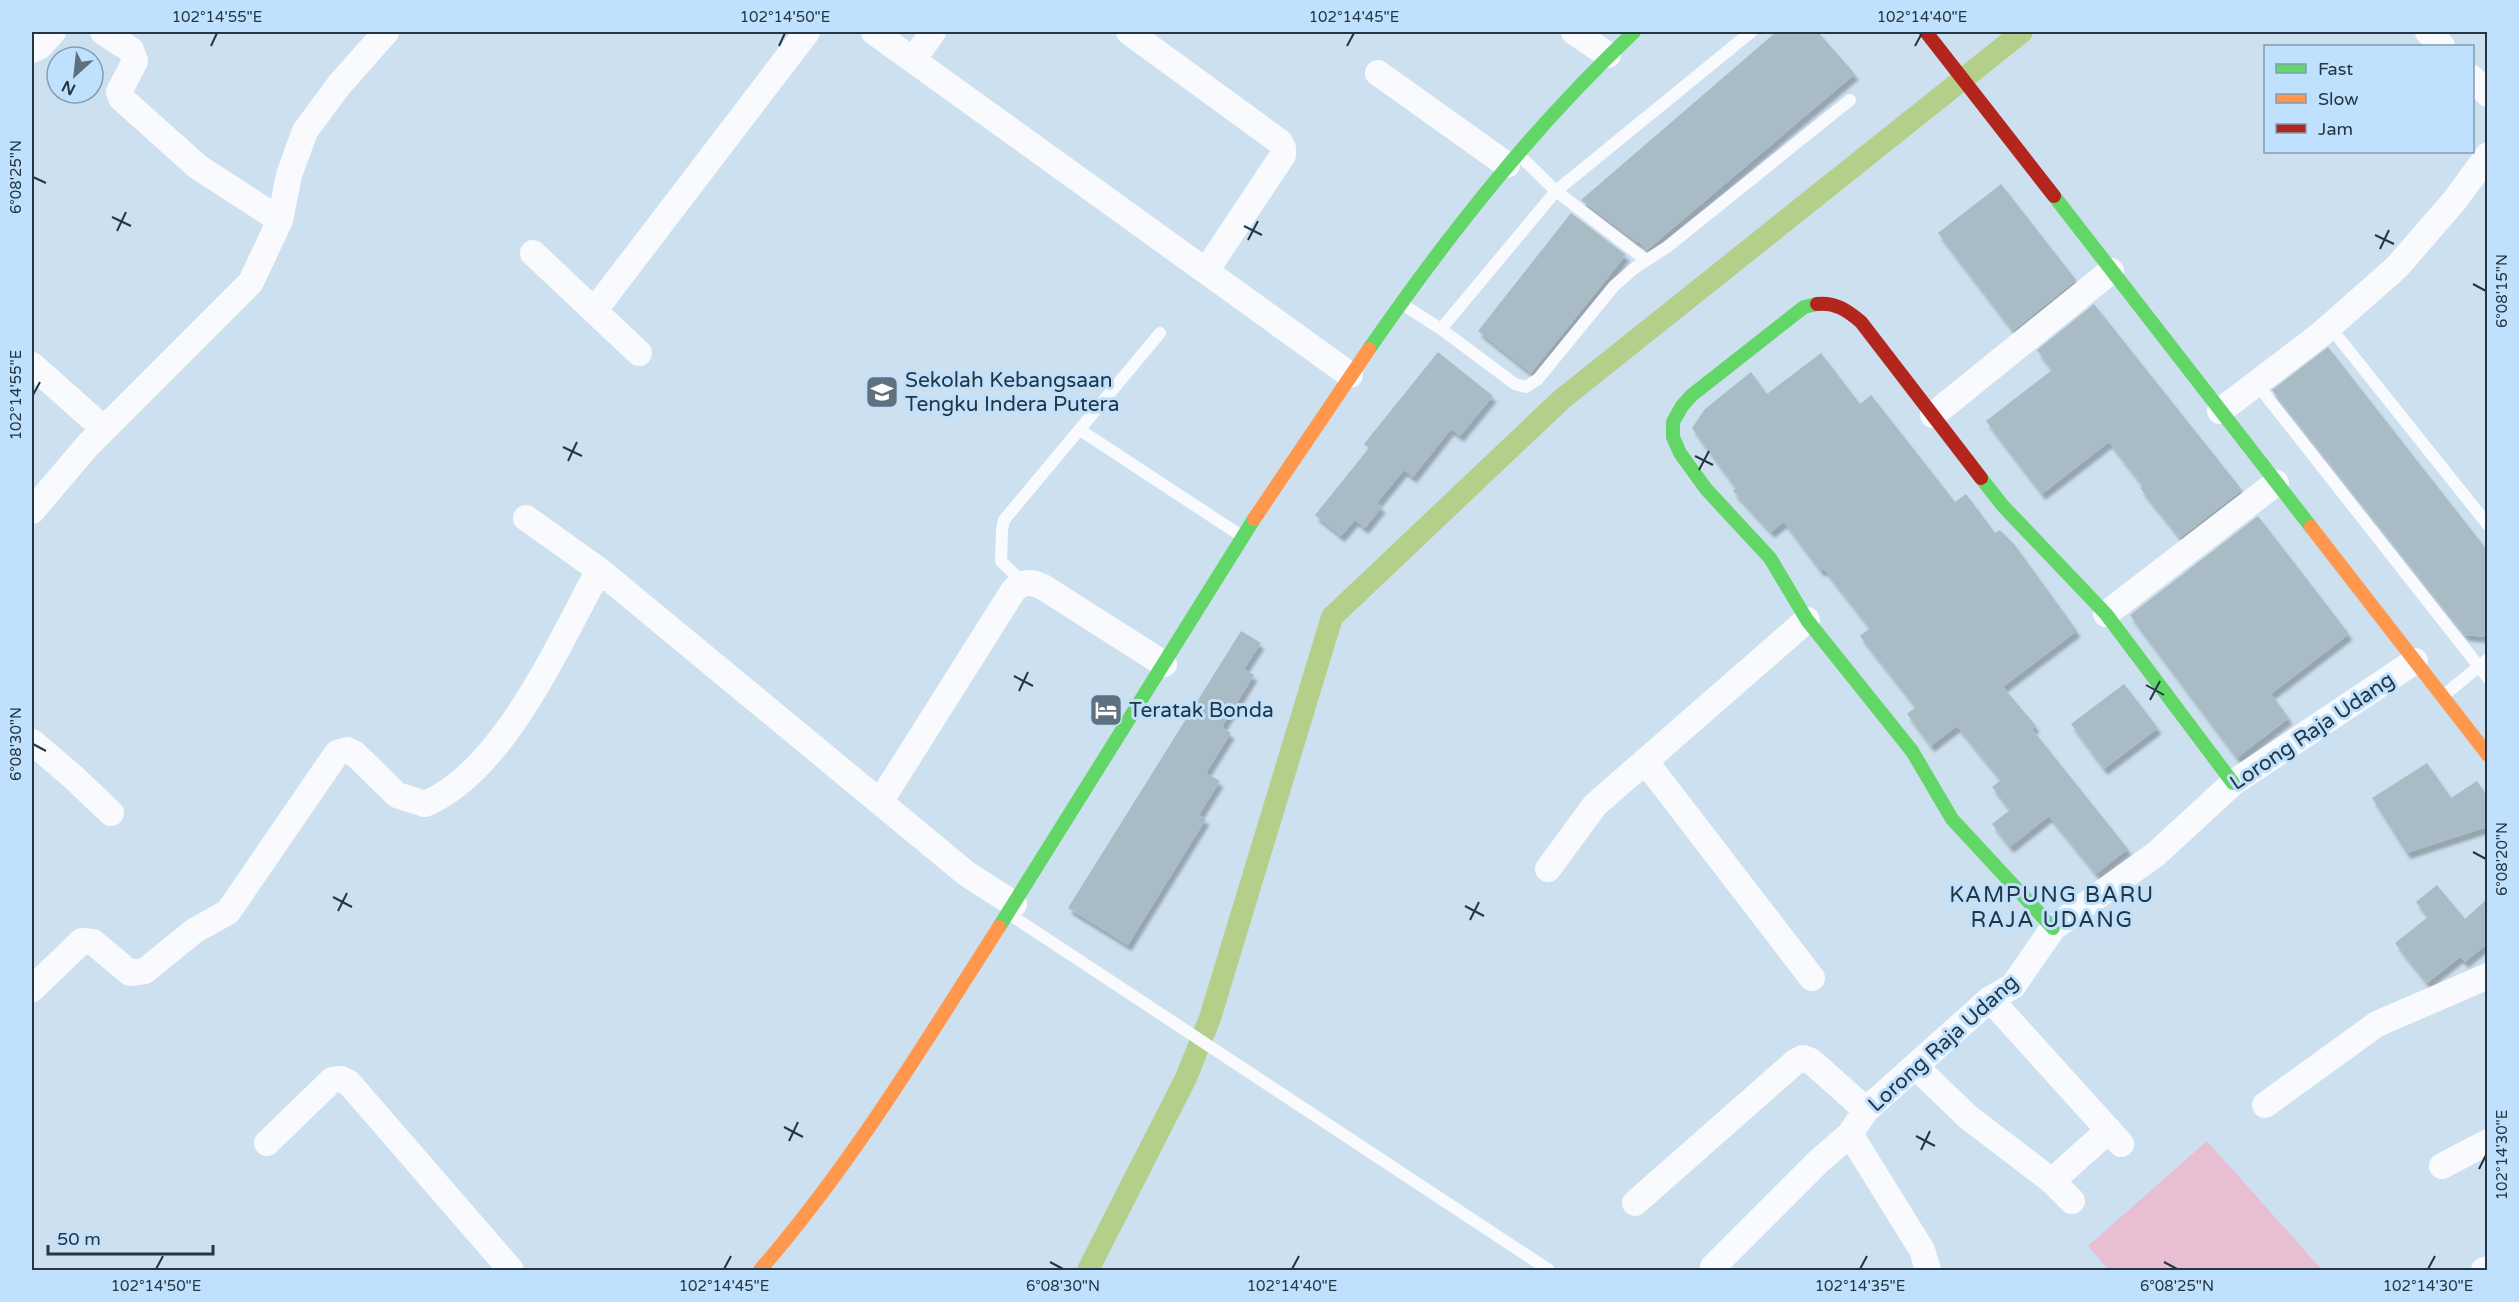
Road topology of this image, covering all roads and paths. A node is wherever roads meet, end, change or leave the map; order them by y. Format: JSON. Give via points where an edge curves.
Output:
{"nodes":[{"id":1,"x":53,"y":32,"type":"edge"},
{"id":2,"x":103,"y":32,"type":"edge"},
{"id":3,"x":386,"y":32,"type":"edge"},
{"id":4,"x":807,"y":32,"type":"edge"},
{"id":5,"x":874,"y":32,"type":"edge"},
{"id":6,"x":933,"y":32,"type":"edge"},
{"id":7,"x":1129,"y":32,"type":"edge"},
{"id":8,"x":1574,"y":32,"type":"edge"},
{"id":9,"x":1634,"y":32,"type":"edge"},
{"id":10,"x":1751,"y":32,"type":"edge"},
{"id":11,"x":1926,"y":32,"type":"edge"},
{"id":12,"x":2428,"y":32,"type":"edge"},
{"id":13,"x":2441,"y":45,"type":"edge"},
{"id":14,"x":32,"y":50,"type":"edge"},
{"id":15,"x":1608,"y":56,"type":"junction"},
{"id":16,"x":913,"y":60,"type":"junction"},
{"id":17,"x":1378,"y":73,"type":"dead end"},
{"id":18,"x":2474,"y":80,"type":"edge"},
{"id":19,"x":2487,"y":94,"type":"edge"},
{"id":20,"x":1850,"y":100,"type":"dead end"},
{"id":21,"x":2487,"y":155,"type":"edge"},
{"id":22,"x":1512,"y":159,"type":"junction"},
{"id":23,"x":1556,"y":191,"type":"junction"},
{"id":24,"x":280,"y":219,"type":"junction"},
{"id":25,"x":533,"y":253,"type":"dead end"},
{"id":26,"x":1646,"y":260,"type":"junction"},
{"id":27,"x":1206,"y":271,"type":"junction"},
{"id":28,"x":2111,"y":271,"type":"junction"},
{"id":29,"x":1401,"y":303,"type":"junction"},
{"id":30,"x":594,"y":311,"type":"junction"},
{"id":31,"x":2330,"y":327,"type":"junction"},
{"id":32,"x":1441,"y":329,"type":"junction"},
{"id":33,"x":1161,"y":333,"type":"dead end"},
{"id":34,"x":639,"y":353,"type":"dead end"},
{"id":35,"x":32,"y":365,"type":"edge"},
{"id":36,"x":1350,"y":375,"type":"junction"},
{"id":37,"x":2256,"y":383,"type":"junction"},
{"id":38,"x":2220,"y":411,"type":"junction"},
{"id":39,"x":1933,"y":415,"type":"junction"},
{"id":40,"x":104,"y":429,"type":"junction"},
{"id":41,"x":1080,"y":430,"type":"junction"},
{"id":42,"x":2276,"y":483,"type":"junction"},
{"id":43,"x":32,"y":511,"type":"edge"},
{"id":44,"x":526,"y":518,"type":"dead end"},
{"id":45,"x":2487,"y":525,"type":"edge"},
{"id":46,"x":1244,"y":537,"type":"junction"},
{"id":47,"x":599,"y":570,"type":"junction"},
{"id":48,"x":1023,"y":583,"type":"junction"},
{"id":49,"x":2106,"y":614,"type":"junction"},
{"id":50,"x":1807,"y":620,"type":"junction"},
{"id":51,"x":2415,"y":661,"type":"junction"},
{"id":52,"x":2483,"y":663,"type":"edge"},
{"id":53,"x":1164,"y":664,"type":"junction"},
{"id":54,"x":2487,"y":678,"type":"edge"},
{"id":55,"x":2442,"y":696,"type":"junction"},
{"id":56,"x":32,"y":742,"type":"edge"},
{"id":57,"x":2487,"y":755,"type":"edge"},
{"id":58,"x":1645,"y":760,"type":"junction"},
{"id":59,"x":2233,"y":783,"type":"junction"},
{"id":60,"x":880,"y":802,"type":"junction"},
{"id":61,"x":111,"y":813,"type":"dead end"},
{"id":62,"x":1548,"y":868,"type":"dead end"},
{"id":63,"x":1011,"y":909,"type":"junction"},
{"id":64,"x":2053,"y":928,"type":"junction"},
{"id":65,"x":2487,"y":976,"type":"edge"},
{"id":66,"x":1812,"y":978,"type":"dead end"},
{"id":67,"x":32,"y":989,"type":"edge"},
{"id":68,"x":1990,"y":999,"type":"junction"},
{"id":69,"x":1915,"y":1066,"type":"junction"},
{"id":70,"x":2265,"y":1105,"type":"dead end"},
{"id":71,"x":1866,"y":1110,"type":"junction"},
{"id":72,"x":1850,"y":1134,"type":"junction"},
{"id":73,"x":2487,"y":1142,"type":"edge"},
{"id":74,"x":267,"y":1143,"type":"dead end"},
{"id":75,"x":2442,"y":1166,"type":"dead end"},
{"id":76,"x":2052,"y":1181,"type":"junction"},
{"id":77,"x":2072,"y":1201,"type":"dead end"},
{"id":78,"x":1635,"y":1203,"type":"dead end"},
{"id":79,"x":1713,"y":1267,"type":"dead end"},
{"id":80,"x":511,"y":1270,"type":"edge"},
{"id":81,"x":760,"y":1270,"type":"edge"},
{"id":82,"x":1549,"y":1270,"type":"edge"},
{"id":83,"x":1928,"y":1270,"type":"edge"}],
"edges":[{"from":1,"to":14,"type":"street"},
{"from":2,"to":24,"type":"street","via":[[134,56],[119,92],[121,98],[198,167]]},
{"from":3,"to":24,"type":"street","via":[[305,131],[289,175]]},
{"from":4,"to":30,"type":"street"},
{"from":5,"to":16,"type":"street"},
{"from":6,"to":16,"type":"street"},
{"from":7,"to":27,"type":"street","via":[[1283,148],[1283,155]]},
{"from":8,"to":15,"type":"street"},
{"from":9,"to":15,"type":"main road"},
{"from":10,"to":23,"type":"lane"},
{"from":11,"to":28,"type":"main road"},
{"from":12,"to":13,"type":"street"},
{"from":15,"to":22,"type":"main road","via":[[1551,112]]},
{"from":16,"to":27,"type":"street"},
{"from":17,"to":22,"type":"street"},
{"from":18,"to":19,"type":"street"},
{"from":20,"to":26,"type":"lane"},
{"from":21,"to":31,"type":"street","via":[[2397,267]]},
{"from":22,"to":23,"type":"lane"},
{"from":22,"to":29,"type":"main road"},
{"from":23,"to":26,"type":"lane"},
{"from":23,"to":32,"type":"lane"},
{"from":24,"to":40,"type":"street","via":[[251,282]]},
{"from":25,"to":30,"type":"street"},
{"from":26,"to":32,"type":"lane","via":[[1614,286],[1538,379],[1526,387],[1515,384]]},
{"from":27,"to":36,"type":"street"},
{"from":28,"to":38,"type":"main road"},
{"from":28,"to":39,"type":"street"},
{"from":29,"to":32,"type":"lane"},
{"from":29,"to":36,"type":"main road"},
{"from":30,"to":34,"type":"street"},
{"from":31,"to":37,"type":"street"},
{"from":31,"to":45,"type":"lane"},
{"from":33,"to":41,"type":"lane"},
{"from":35,"to":40,"type":"street"},
{"from":36,"to":46,"type":"main road"},
{"from":37,"to":38,"type":"street"},
{"from":37,"to":52,"type":"lane"},
{"from":38,"to":42,"type":"main road"},
{"from":39,"to":49,"type":"main road","via":[[2002,506]]},
{"from":39,"to":50,"type":"main road","via":[[1861,322],[1835,303],[1804,307],[1682,406],[1674,422],[1673,437],[1680,453],[1706,489],[1770,558]]},
{"from":40,"to":43,"type":"street"},
{"from":41,"to":46,"type":"lane"},
{"from":41,"to":48,"type":"lane","via":[[1004,520],[1001,561]]},
{"from":42,"to":49,"type":"street"},
{"from":42,"to":51,"type":"main road"},
{"from":44,"to":47,"type":"street"},
{"from":46,"to":53,"type":"main road"},
{"from":47,"to":60,"type":"street"},
{"from":47,"to":67,"type":"street","via":[[519,714],[484,761],[442,797],[425,804],[397,795],[355,754],[347,750],[337,753],[240,897],[220,918],[194,931],[137,974],[130,973],[93,942],[82,941]]},
{"from":48,"to":53,"type":"street","via":[[1043,587]]},
{"from":48,"to":60,"type":"street","via":[[1013,591]]},
{"from":49,"to":59,"type":"main road"},
{"from":50,"to":58,"type":"street"},
{"from":50,"to":64,"type":"main road","via":[[1912,751],[1952,819]]},
{"from":51,"to":55,"type":"main road"},
{"from":51,"to":59,"type":"street","name":"Lorong Raja Udang"},
{"from":52,"to":54,"type":"lane"},
{"from":52,"to":55,"type":"lane"},
{"from":53,"to":63,"type":"main road"},
{"from":55,"to":57,"type":"main road"},
{"from":56,"to":61,"type":"street"},
{"from":58,"to":62,"type":"street","via":[[1595,805]]},
{"from":58,"to":66,"type":"street"},
{"from":59,"to":64,"type":"street","name":"Lorong Raja Udang","via":[[2156,854]]},
{"from":60,"to":63,"type":"street"},
{"from":63,"to":81,"type":"main road","via":[[840,1172]]},
{"from":63,"to":82,"type":"lane","via":[[1151,1008]]},
{"from":64,"to":68,"type":"street","name":"Lorong Raja Udang","via":[[2013,986]]},
{"from":65,"to":70,"type":"street","via":[[2377,1024]]},
{"from":68,"to":69,"type":"street","name":"Lorong Raja Udang"},
{"from":68,"to":76,"type":"street","via":[[2115,1137]]},
{"from":69,"to":71,"type":"street","name":"Lorong Raja Udang"},
{"from":69,"to":76,"type":"street","via":[[1968,1117]]},
{"from":71,"to":72,"type":"street","name":"Lorong Raja Udang"},
{"from":71,"to":78,"type":"street","via":[[1803,1058]]},
{"from":72,"to":79,"type":"street","name":"Lorong Raja Udang"},
{"from":72,"to":83,"type":"street","via":[[1922,1250]]},
{"from":73,"to":75,"type":"street"},
{"from":74,"to":80,"type":"street","via":[[332,1080],[349,1083]]},
{"from":76,"to":77,"type":"street"}]}
